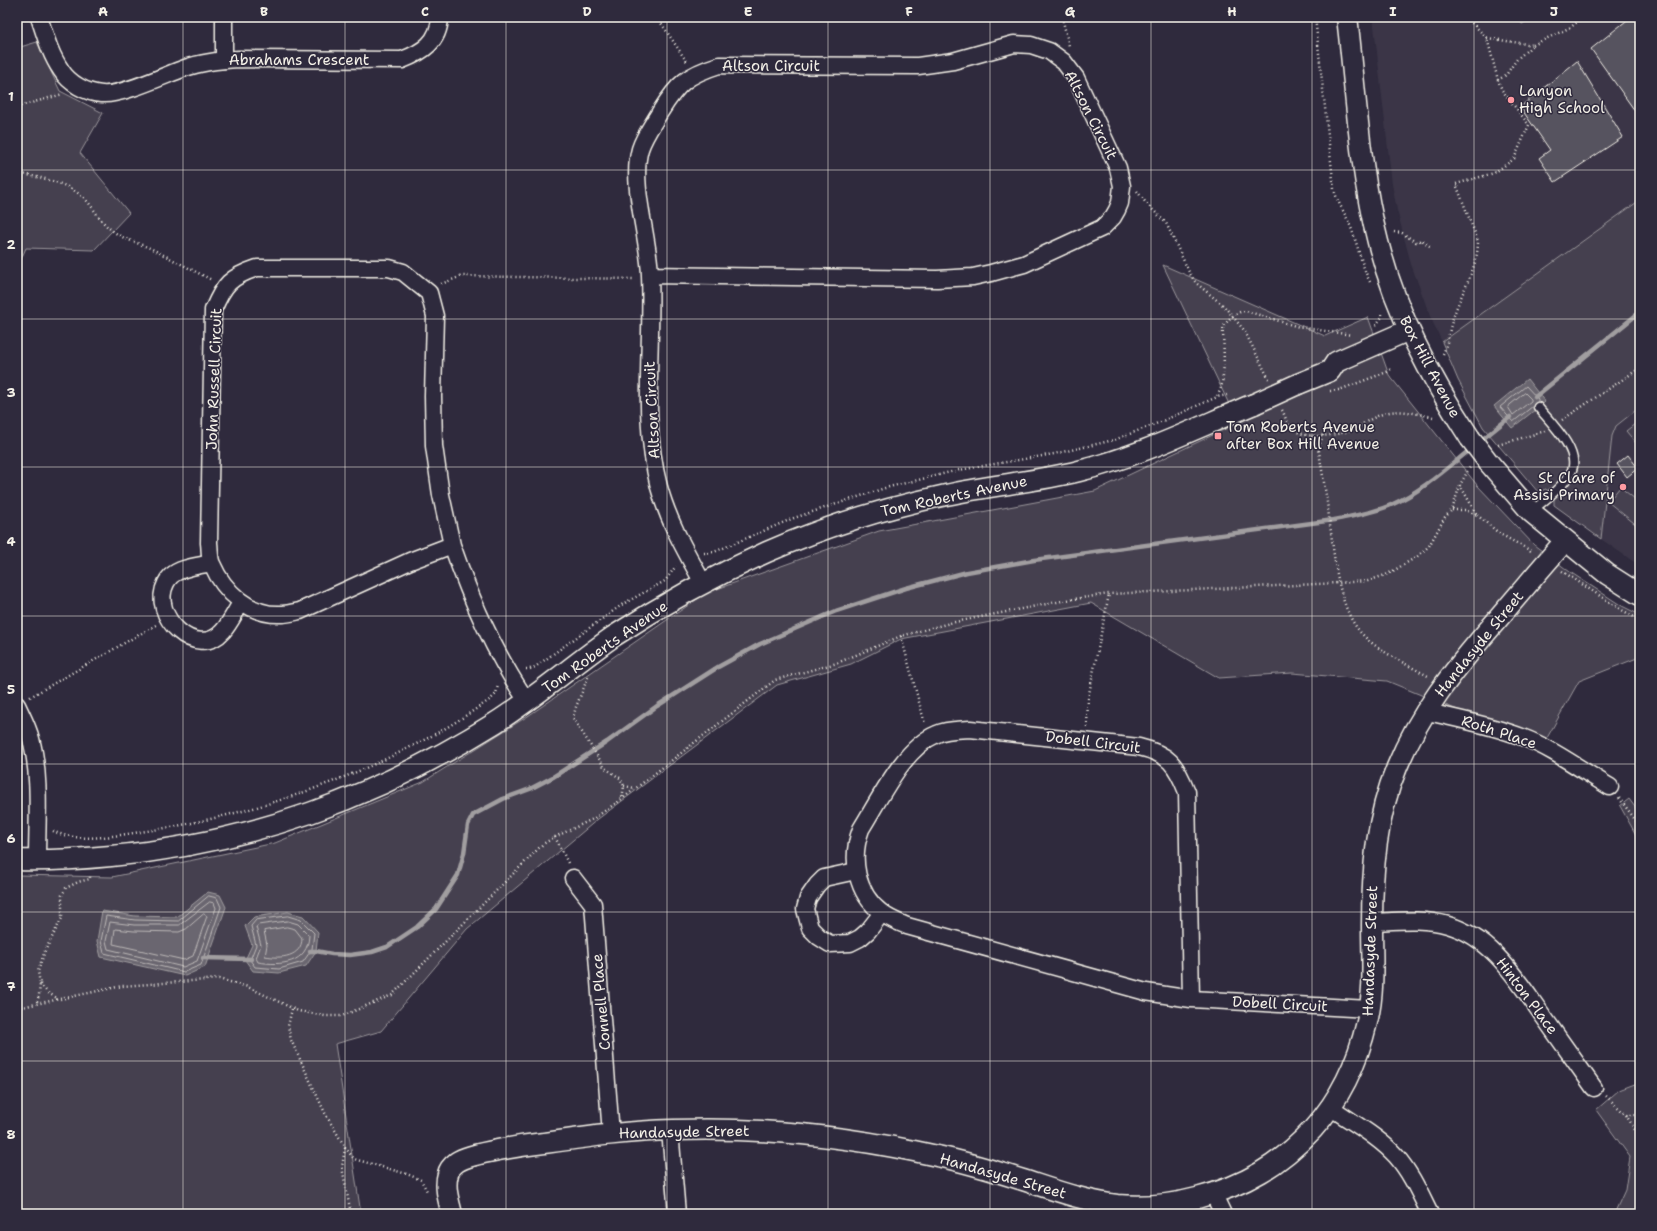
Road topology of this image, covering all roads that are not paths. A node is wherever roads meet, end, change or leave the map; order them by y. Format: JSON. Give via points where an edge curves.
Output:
{"nodes":[{"id":1,"x":39,"y":17,"type":"edge"},
{"id":2,"x":224,"y":17,"type":"edge"},
{"id":3,"x":440,"y":17,"type":"edge"},
{"id":4,"x":1347,"y":17,"type":"edge"},
{"id":5,"x":224,"y":60,"type":"junction"},
{"id":6,"x":650,"y":275,"type":"junction"},
{"id":7,"x":1412,"y":336,"type":"junction"},
{"id":8,"x":1538,"y":408,"type":"dead end"},
{"id":9,"x":1531,"y":512,"type":"junction"},
{"id":10,"x":1565,"y":541,"type":"junction"},
{"id":11,"x":452,"y":545,"type":"junction"},
{"id":12,"x":212,"y":563,"type":"junction"},
{"id":13,"x":703,"y":583,"type":"junction"},
{"id":14,"x":1640,"y":595,"type":"edge"},
{"id":15,"x":241,"y":603,"type":"junction"},
{"id":16,"x":527,"y":701,"type":"junction"},
{"id":17,"x":20,"y":702,"type":"edge"},
{"id":18,"x":1424,"y":711,"type":"junction"},
{"id":19,"x":1610,"y":787,"type":"road end"},
{"id":20,"x":17,"y":860,"type":"edge"},
{"id":21,"x":37,"y":861,"type":"junction"},
{"id":22,"x":856,"y":871,"type":"junction"},
{"id":23,"x":573,"y":878,"type":"road end"},
{"id":24,"x":882,"y":913,"type":"junction"},
{"id":25,"x":1372,"y":922,"type":"junction"},
{"id":26,"x":1192,"y":999,"type":"junction"},
{"id":27,"x":1370,"y":1009,"type":"junction"},
{"id":28,"x":1594,"y":1088,"type":"road end"},
{"id":29,"x":1330,"y":1106,"type":"junction"},
{"id":30,"x":670,"y":1130,"type":"junction"},
{"id":31,"x":611,"y":1134,"type":"junction"},
{"id":32,"x":1213,"y":1193,"type":"junction"},
{"id":33,"x":452,"y":1214,"type":"edge"},
{"id":34,"x":677,"y":1214,"type":"edge"},
{"id":35,"x":1223,"y":1214,"type":"edge"},
{"id":36,"x":1430,"y":1214,"type":"edge"}],
"edges":[{"from":1,"to":5,"type":"street","name":"Abrahams Crescent","via":[[53,57],[62,72],[87,91],[116,93],[188,67]]},
{"from":2,"to":5,"type":"street"},
{"from":3,"to":5,"type":"street","name":"Abrahams Crescent","via":[[440,24],[426,48],[419,54],[402,60]]},
{"from":4,"to":7,"type":"street","name":"Box Hill Avenue","via":[[1363,160],[1372,215],[1393,290]]},
{"from":6,"to":6,"type":"street","name":"Altson Circuit","via":[[636,175],[643,140],[669,97],[682,82],[699,71],[720,65],[918,66],[953,62],[1014,44],[1032,45],[1049,51],[1064,62],[1076,78],[1118,168],[1122,186],[1120,203],[1113,217],[1102,228],[1024,264],[991,274],[937,279]]},
{"from":6,"to":13,"type":"street","name":"Altson Circuit","via":[[651,447],[666,506],[682,544]]},
{"from":7,"to":9,"type":"street","name":"Box Hill Avenue","bridge":true,"via":[[1446,400],[1470,438]]},
{"from":7,"to":13,"type":"street","name":"Tom Roberts Avenue","bridge":true,"via":[[1336,362],[1330,371],[1177,438],[1127,457],[1076,472],[947,494],[874,513],[769,551]]},
{"from":8,"to":9,"type":"lane","via":[[1567,443],[1573,458],[1572,470],[1563,483]]},
{"from":9,"to":10,"type":"street","name":"Box Hill Avenue"},
{"from":10,"to":14,"type":"street","name":"Box Hill Avenue","via":[[1607,574]]},
{"from":10,"to":18,"type":"street","name":"Handasyde Street","via":[[1456,668]]},
{"from":11,"to":12,"type":"street","name":"John Russell Circuit","via":[[434,446],[435,316],[429,293],[403,272],[389,268],[257,268],[232,279],[220,293],[213,310],[209,543]]},
{"from":11,"to":15,"type":"street","name":"John Russell Circuit","via":[[410,561],[300,611],[281,614],[261,612]]},
{"from":11,"to":16,"type":"street","via":[[466,586],[484,625],[499,656]]},
{"from":12,"to":15,"type":"street","name":"John Russell Circuit","via":[[227,590]]},
{"from":12,"to":15,"type":"street","via":[[178,571],[170,577],[162,591],[163,609],[172,626],[193,640],[215,638],[223,632]]},
{"from":13,"to":16,"type":"street","name":"Tom Roberts Avenue","via":[[614,637]]},
{"from":16,"to":21,"type":"street","name":"Tom Roberts Avenue","via":[[431,761],[327,808],[258,830],[187,847],[75,860]]},
{"from":17,"to":21,"type":"street","via":[[31,740],[36,770]]},
{"from":18,"to":19,"type":"street","name":"Roth Place","via":[[1523,737]]},
{"from":18,"to":25,"type":"street","name":"Handasyde Street","via":[[1395,770],[1382,812],[1374,857]]},
{"from":20,"to":21,"type":"street","name":"Tom Roberts Avenue"},
{"from":22,"to":24,"type":"street","name":"Dobell Circuit","via":[[863,890]]},
{"from":22,"to":24,"type":"street","via":[[824,878],[817,885],[808,898],[805,909],[810,928],[830,944],[850,942],[868,931]]},
{"from":22,"to":26,"type":"street","name":"Dobell Circuit","via":[[855,860],[861,829],[903,761],[930,737],[947,731],[970,729],[1154,750],[1167,758],[1178,770],[1187,792]]},
{"from":23,"to":31,"type":"street","name":"Connell Place","via":[[593,904]]},
{"from":24,"to":26,"type":"street","name":"Dobell Circuit","via":[[890,919],[914,928],[1146,992]]},
{"from":25,"to":27,"type":"street","name":"Handasyde Street","via":[[1373,966]]},
{"from":25,"to":28,"type":"street","name":"Hinton Place","via":[[1424,921],[1448,925],[1471,935],[1493,951],[1511,970]]},
{"from":26,"to":27,"type":"street","name":"Dobell Circuit"},
{"from":27,"to":29,"type":"street","name":"Handasyde Street","via":[[1355,1061],[1344,1085]]},
{"from":29,"to":32,"type":"street","name":"Handasyde Street","via":[[1294,1149],[1248,1180]]},
{"from":29,"to":36,"type":"street","via":[[1396,1156],[1409,1173]]},
{"from":30,"to":31,"type":"street","name":"Handasyde Street"},
{"from":30,"to":32,"type":"street","name":"Handasyde Street","via":[[747,1130],[863,1141],[940,1157],[1076,1197],[1117,1205],[1157,1205],[1195,1199]]},
{"from":30,"to":34,"type":"street"},
{"from":31,"to":33,"type":"street","name":"Handasyde Street","via":[[537,1144],[467,1157],[456,1162],[448,1170],[447,1192]]},
{"from":32,"to":35,"type":"street"}]}
